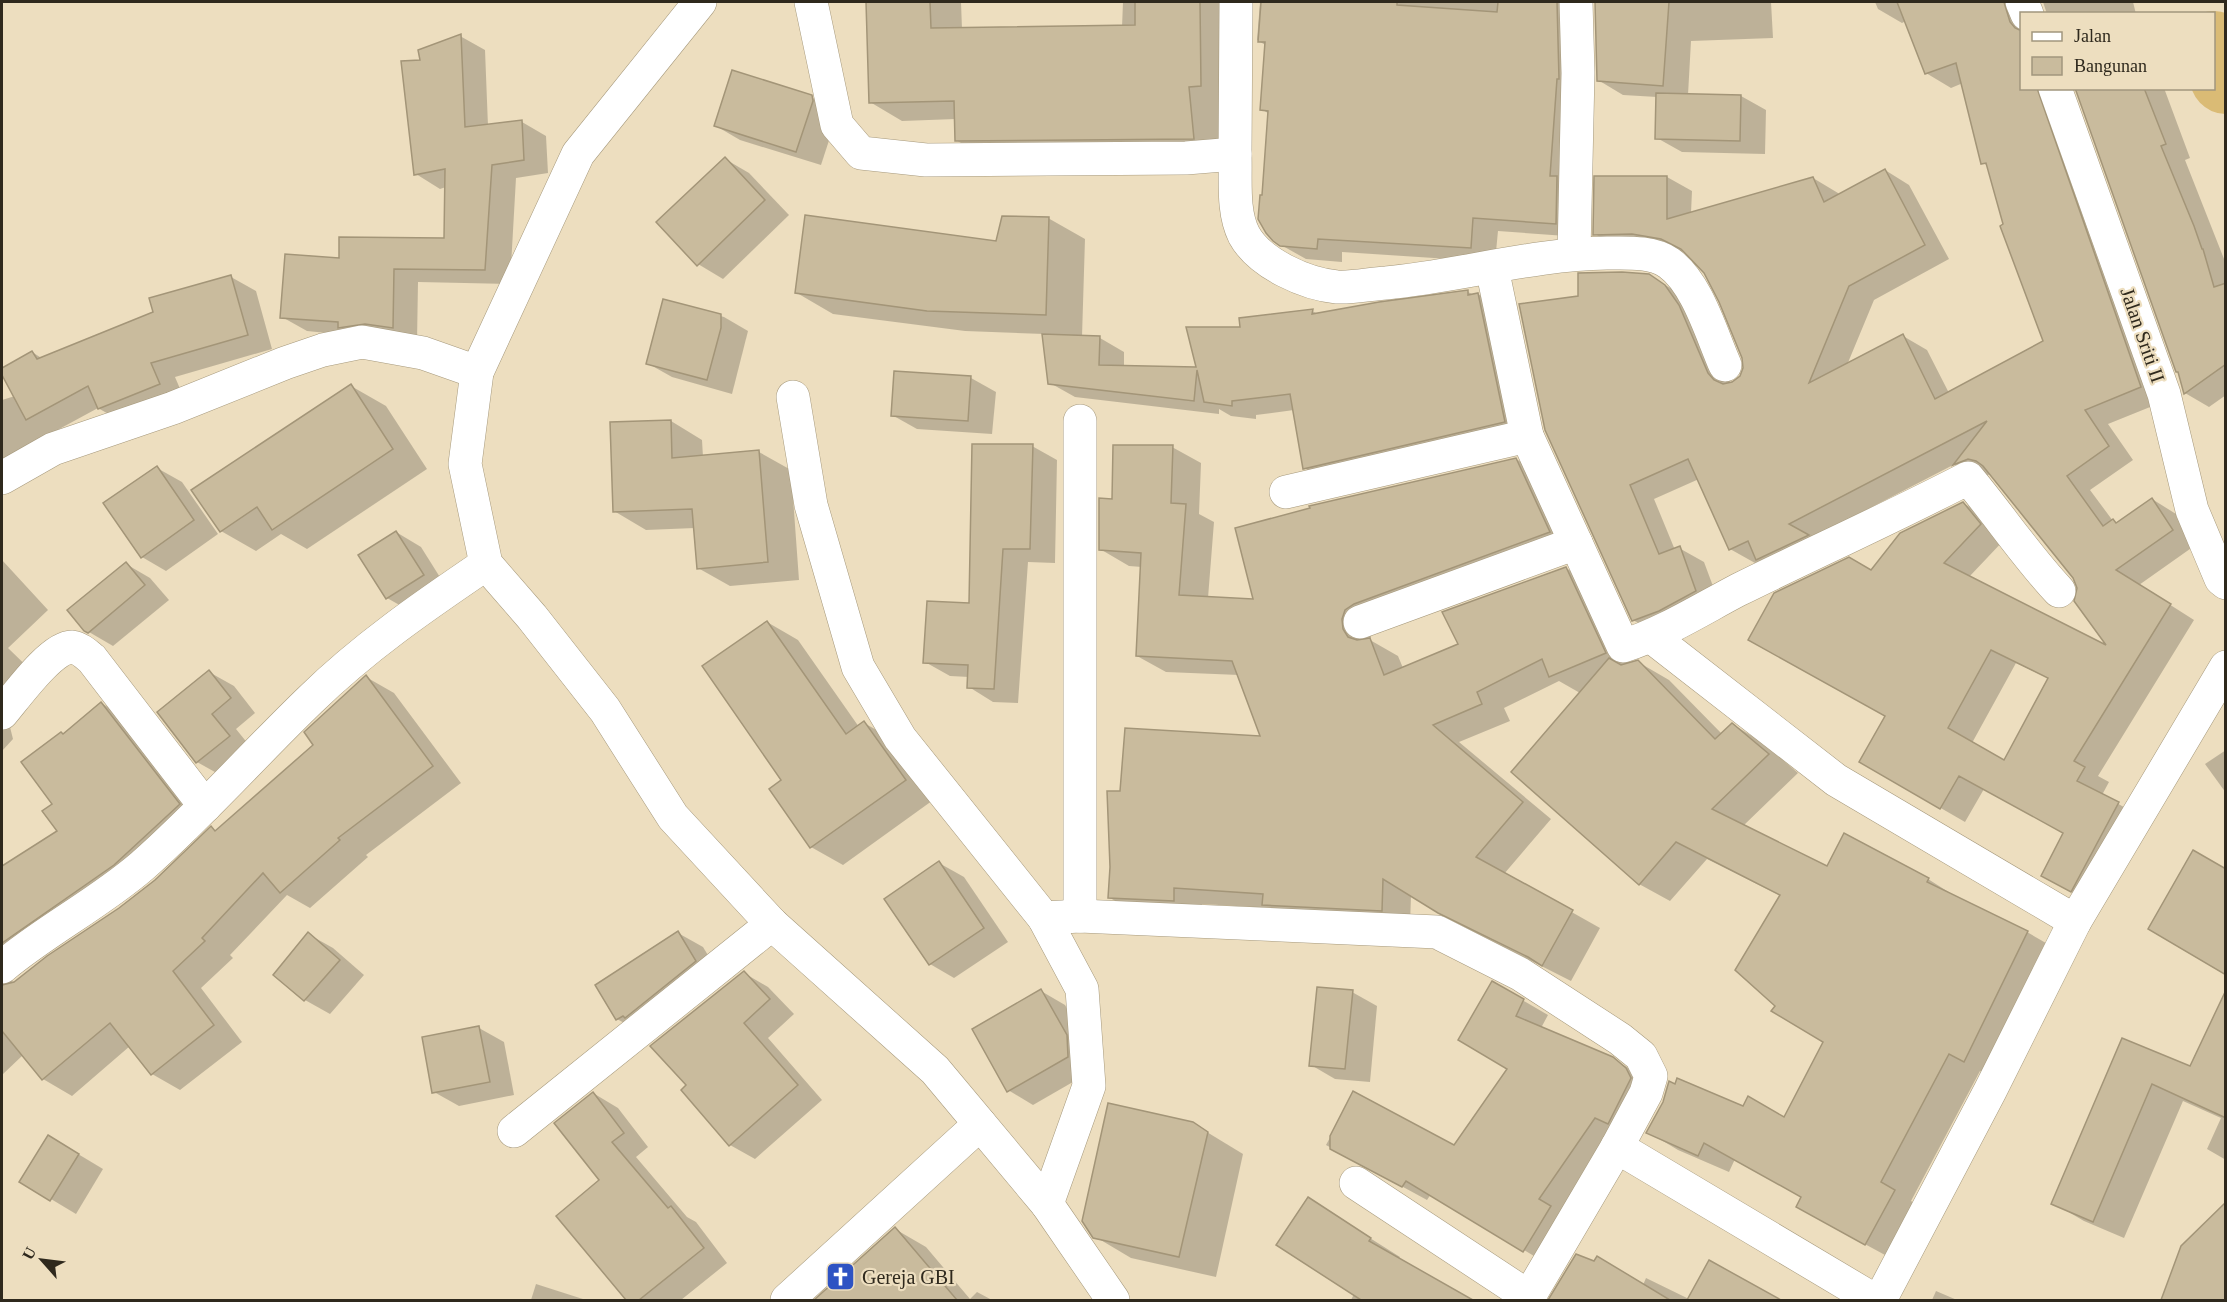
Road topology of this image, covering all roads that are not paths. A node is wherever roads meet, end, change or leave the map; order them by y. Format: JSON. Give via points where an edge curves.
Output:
{"nodes":[{"id":1,"x":700,"y":2,"type":"edge"},
{"id":2,"x":811,"y":2,"type":"edge"},
{"id":3,"x":1236,"y":2,"type":"edge"},
{"id":4,"x":1576,"y":2,"type":"edge"},
{"id":5,"x":2056,"y":90,"type":"edge"},
{"id":6,"x":1235,"y":154,"type":"junction"},
{"id":7,"x":1574,"y":254,"type":"junction"},
{"id":8,"x":1492,"y":268,"type":"junction"},
{"id":9,"x":1725,"y":365,"type":"dead end"},
{"id":10,"x":477,"y":372,"type":"junction"},
{"id":11,"x":793,"y":397,"type":"dead end"},
{"id":12,"x":1080,"y":421,"type":"dead end"},
{"id":13,"x":1527,"y":436,"type":"junction"},
{"id":14,"x":2,"y":478,"type":"edge"},
{"id":15,"x":1286,"y":492,"type":"dead end"},
{"id":16,"x":1576,"y":543,"type":"junction"},
{"id":17,"x":486,"y":564,"type":"junction"},
{"id":18,"x":2226,"y":583,"type":"edge"},
{"id":19,"x":2059,"y":591,"type":"dead end"},
{"id":20,"x":1359,"y":622,"type":"dead end"},
{"id":21,"x":1652,"y":637,"type":"junction"},
{"id":22,"x":2226,"y":668,"type":"edge"},
{"id":23,"x":2,"y":712,"type":"edge"},
{"id":24,"x":205,"y":806,"type":"junction"},
{"id":25,"x":1080,"y":916,"type":"junction"},
{"id":26,"x":1044,"y":918,"type":"junction"},
{"id":27,"x":2075,"y":921,"type":"junction"},
{"id":28,"x":772,"y":924,"type":"junction"},
{"id":29,"x":2,"y":967,"type":"edge"},
{"id":30,"x":980,"y":1124,"type":"junction"},
{"id":31,"x":514,"y":1131,"type":"dead end"},
{"id":32,"x":1617,"y":1147,"type":"junction"},
{"id":33,"x":1356,"y":1183,"type":"dead end"},
{"id":34,"x":1047,"y":1204,"type":"junction"},
{"id":35,"x":1528,"y":1299,"type":"edge"},
{"id":36,"x":787,"y":1300,"type":"edge"},
{"id":37,"x":1113,"y":1300,"type":"edge"},
{"id":38,"x":1874,"y":1300,"type":"edge"},
{"id":39,"x":1880,"y":1300,"type":"edge"}],
"edges":[{"from":1,"to":10,"type":"street","via":[[578,154]]},
{"from":2,"to":6,"type":"street","via":[[837,125],[861,153],[926,160],[1186,158]]},
{"from":3,"to":6,"type":"street"},
{"from":4,"to":7,"type":"street"},
{"from":5,"to":18,"type":"street","name":"Jalan Sriti II","via":[[2164,394],[2192,510]]},
{"from":6,"to":8,"type":"street","via":[[1237,207],[1244,235],[1261,254],[1311,283],[1338,287]]},
{"from":7,"to":8,"type":"street"},
{"from":7,"to":9,"type":"street","via":[[1630,253],[1667,261],[1691,287]]},
{"from":8,"to":13,"type":"street"},
{"from":10,"to":14,"type":"street","via":[[423,353],[362,342],[333,348],[53,449]]},
{"from":10,"to":17,"type":"street","via":[[465,464]]},
{"from":11,"to":26,"type":"street","via":[[811,506],[858,667],[900,738]]},
{"from":12,"to":25,"type":"street"},
{"from":13,"to":15,"type":"street"},
{"from":13,"to":16,"type":"street"},
{"from":16,"to":20,"type":"street"},
{"from":16,"to":21,"type":"street","via":[[1623,646]]},
{"from":17,"to":24,"type":"street","via":[[399,623],[311,699]]},
{"from":17,"to":28,"type":"street","via":[[605,710],[673,817]]},
{"from":19,"to":21,"type":"street","via":[[1968,478]]},
{"from":21,"to":27,"type":"street","via":[[1836,780]]},
{"from":22,"to":27,"type":"street"},
{"from":23,"to":24,"type":"street","via":[[50,658],[73,647],[92,659]]},
{"from":24,"to":29,"type":"street","via":[[121,884]]},
{"from":25,"to":26,"type":"street"},
{"from":25,"to":32,"type":"street","via":[[1437,932],[1520,974],[1641,1056],[1651,1076]]},
{"from":26,"to":34,"type":"street","via":[[1082,989],[1089,1086]]},
{"from":27,"to":39,"type":"street"},
{"from":28,"to":30,"type":"street","via":[[935,1070]]},
{"from":28,"to":31,"type":"street"},
{"from":30,"to":34,"type":"street"},
{"from":30,"to":36,"type":"street"},
{"from":32,"to":35,"type":"street"},
{"from":32,"to":38,"type":"street"},
{"from":33,"to":35,"type":"street"},
{"from":34,"to":37,"type":"street"}]}
